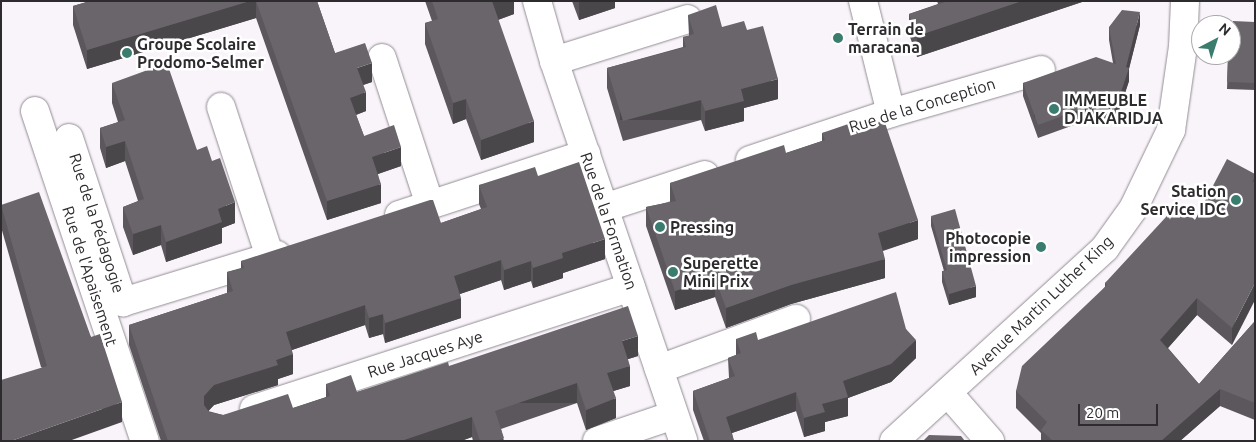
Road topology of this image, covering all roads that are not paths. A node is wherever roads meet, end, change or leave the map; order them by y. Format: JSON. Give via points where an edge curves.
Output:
{"nodes":[{"id":1,"x":537,"y":1,"type":"edge"},
{"id":2,"x":863,"y":1,"type":"edge"},
{"id":3,"x":1185,"y":1,"type":"edge"},
{"id":4,"x":688,"y":19,"type":"edge"},
{"id":5,"x":382,"y":58,"type":"dead end"},
{"id":6,"x":554,"y":61,"type":"junction"},
{"id":7,"x":1042,"y":70,"type":"dead end"},
{"id":8,"x":221,"y":107,"type":"dead end"},
{"id":9,"x":35,"y":111,"type":"dead end"},
{"id":10,"x":890,"y":113,"type":"junction"},
{"id":11,"x":69,"y":138,"type":"dead end"},
{"id":12,"x":586,"y":154,"type":"junction"},
{"id":13,"x":430,"y":205,"type":"junction"},
{"id":14,"x":604,"y":208,"type":"junction"},
{"id":15,"x":374,"y":223,"type":"edge"},
{"id":16,"x":298,"y":248,"type":"edge"},
{"id":17,"x":270,"y":257,"type":"junction"},
{"id":18,"x":631,"y":287,"type":"junction"},
{"id":19,"x":796,"y":319,"type":"dead end"},
{"id":20,"x":660,"y":369,"type":"junction"},
{"id":21,"x":948,"y":393,"type":"junction"},
{"id":22,"x":674,"y":415,"type":"junction"},
{"id":23,"x":228,"y":417,"type":"edge"},
{"id":24,"x":145,"y":441,"type":"edge"},
{"id":25,"x":598,"y":441,"type":"edge"},
{"id":26,"x":683,"y":441,"type":"edge"},
{"id":27,"x":894,"y":441,"type":"edge"},
{"id":28,"x":990,"y":441,"type":"edge"}],
"edges":[{"from":1,"to":6,"type":"street","name":"Rue de la Formation"},
{"from":2,"to":10,"type":"street"},
{"from":3,"to":21,"type":"street","name":"Avenue Martin Luther King","via":[[1183,48],[1171,130],[1133,209],[1104,248]]},
{"from":4,"to":6,"type":"street"},
{"from":5,"to":13,"type":"street"},
{"from":6,"to":12,"type":"street","name":"Rue de la Formation"},
{"from":7,"to":10,"type":"street","name":"Rue de la Conception"},
{"from":8,"to":17,"type":"street"},
{"from":9,"to":24,"type":"street","name":"Rue de l'Apaisement"},
{"from":10,"to":14,"type":"street","name":"Rue de la Conception"},
{"from":11,"to":17,"type":"street","name":"Rue de la Pédagogie","via":[[123,302]]},
{"from":12,"to":13,"type":"street"},
{"from":12,"to":14,"type":"street","name":"Rue de la Formation"},
{"from":13,"to":15,"type":"street"},
{"from":14,"to":18,"type":"street","name":"Rue de la Formation"},
{"from":16,"to":17,"type":"street","name":"Rue de la Pédagogie"},
{"from":18,"to":20,"type":"street","name":"Rue de la Formation"},
{"from":18,"to":23,"type":"street","name":"Rue Jacques Aye"},
{"from":19,"to":20,"type":"street"},
{"from":20,"to":22,"type":"street","name":"Rue de la Formation"},
{"from":21,"to":27,"type":"street","name":"Avenue Martin Luther King"},
{"from":21,"to":28,"type":"street"},
{"from":22,"to":25,"type":"street"},
{"from":22,"to":26,"type":"street","name":"Rue de la Formation"}]}
